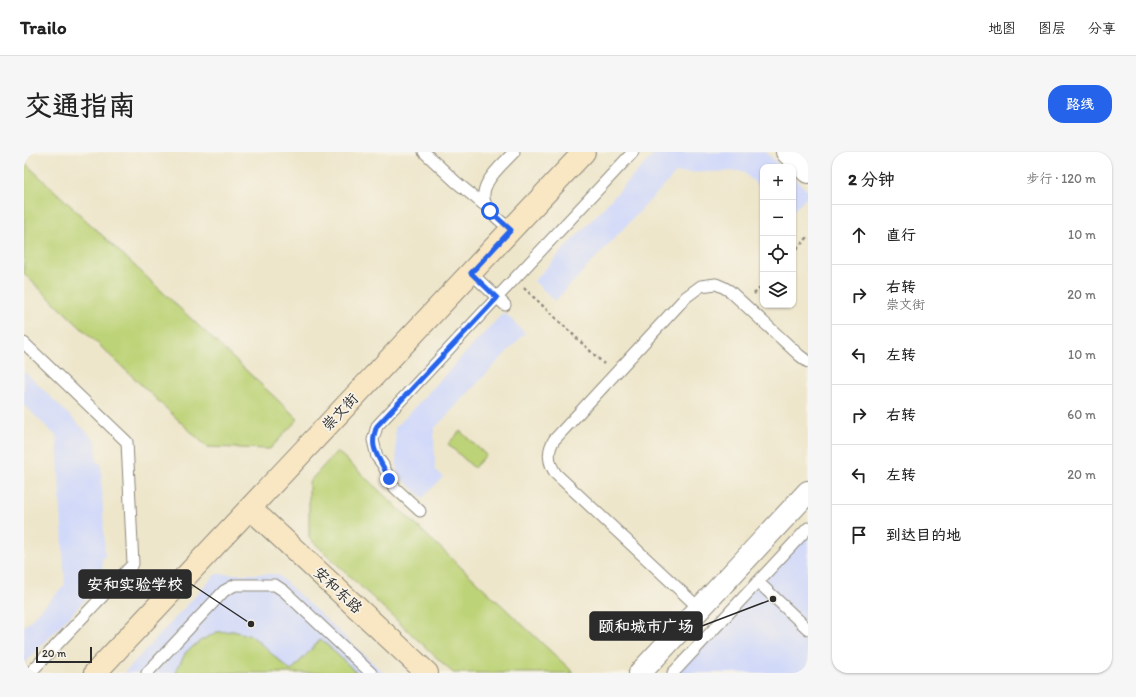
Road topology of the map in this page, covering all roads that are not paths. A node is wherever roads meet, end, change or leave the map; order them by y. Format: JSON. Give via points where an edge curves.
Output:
{"nodes":[{"id":1,"x":424,"y":152,"type":"edge"},
{"id":2,"x":514,"y":152,"type":"edge"},
{"id":3,"x":584,"y":152,"type":"edge"},
{"id":4,"x":634,"y":152,"type":"edge"},
{"id":5,"x":787,"y":152,"type":"edge"},
{"id":6,"x":808,"y":172,"type":"edge"},
{"id":7,"x":488,"y":180,"type":"junction"},
{"id":8,"x":456,"y":182,"type":"junction"},
{"id":9,"x":490,"y":211,"type":"junction"},
{"id":10,"x":511,"y":230,"type":"junction"},
{"id":11,"x":471,"y":273,"type":"junction"},
{"id":12,"x":501,"y":302,"type":"junction"},
{"id":13,"x":24,"y":343,"type":"edge"},
{"id":14,"x":808,"y":362,"type":"edge"},
{"id":15,"x":808,"y":492,"type":"edge"},
{"id":16,"x":250,"y":508,"type":"junction"},
{"id":17,"x":420,"y":511,"type":"dead end"},
{"id":18,"x":808,"y":528,"type":"edge"},
{"id":19,"x":758,"y":582,"type":"junction"},
{"id":20,"x":700,"y":609,"type":"junction"},
{"id":21,"x":808,"y":628,"type":"edge"},
{"id":22,"x":30,"y":673,"type":"edge"},
{"id":23,"x":95,"y":673,"type":"edge"},
{"id":24,"x":147,"y":673,"type":"edge"},
{"id":25,"x":371,"y":673,"type":"edge"},
{"id":26,"x":427,"y":673,"type":"edge"},
{"id":27,"x":640,"y":673,"type":"edge"},
{"id":28,"x":673,"y":673,"type":"edge"}],
"edges":[{"from":1,"to":8,"type":"lane"},
{"from":2,"to":7,"type":"lane"},
{"from":3,"to":10,"type":"street","name":"崇文街"},
{"from":4,"to":12,"type":"lane","via":[[514,279]]},
{"from":5,"to":6,"type":"street"},
{"from":7,"to":8,"type":"lane","via":[[472,187]]},
{"from":7,"to":9,"type":"lane","via":[[484,198]]},
{"from":8,"to":9,"type":"lane"},
{"from":9,"to":10,"type":"lane"},
{"from":10,"to":11,"type":"street","name":"崇文街"},
{"from":11,"to":12,"type":"lane"},
{"from":11,"to":16,"type":"street","name":"崇文街"},
{"from":12,"to":17,"type":"lane","via":[[377,426],[374,433],[374,450],[393,486]]},
{"from":13,"to":22,"type":"lane","via":[[127,442],[133,564]]},
{"from":14,"to":20,"type":"lane","via":[[730,291],[716,284],[701,286],[686,297],[550,446],[551,467],[556,474]]},
{"from":15,"to":20,"type":"street"},
{"from":16,"to":23,"type":"street","name":"崇文街"},
{"from":16,"to":26,"type":"street","name":"安和东路"},
{"from":18,"to":19,"type":"lane"},
{"from":19,"to":21,"type":"lane"},
{"from":19,"to":28,"type":"lane"},
{"from":20,"to":27,"type":"street"},
{"from":24,"to":25,"type":"lane","via":[[224,591],[235,585],[275,585]]}]}
